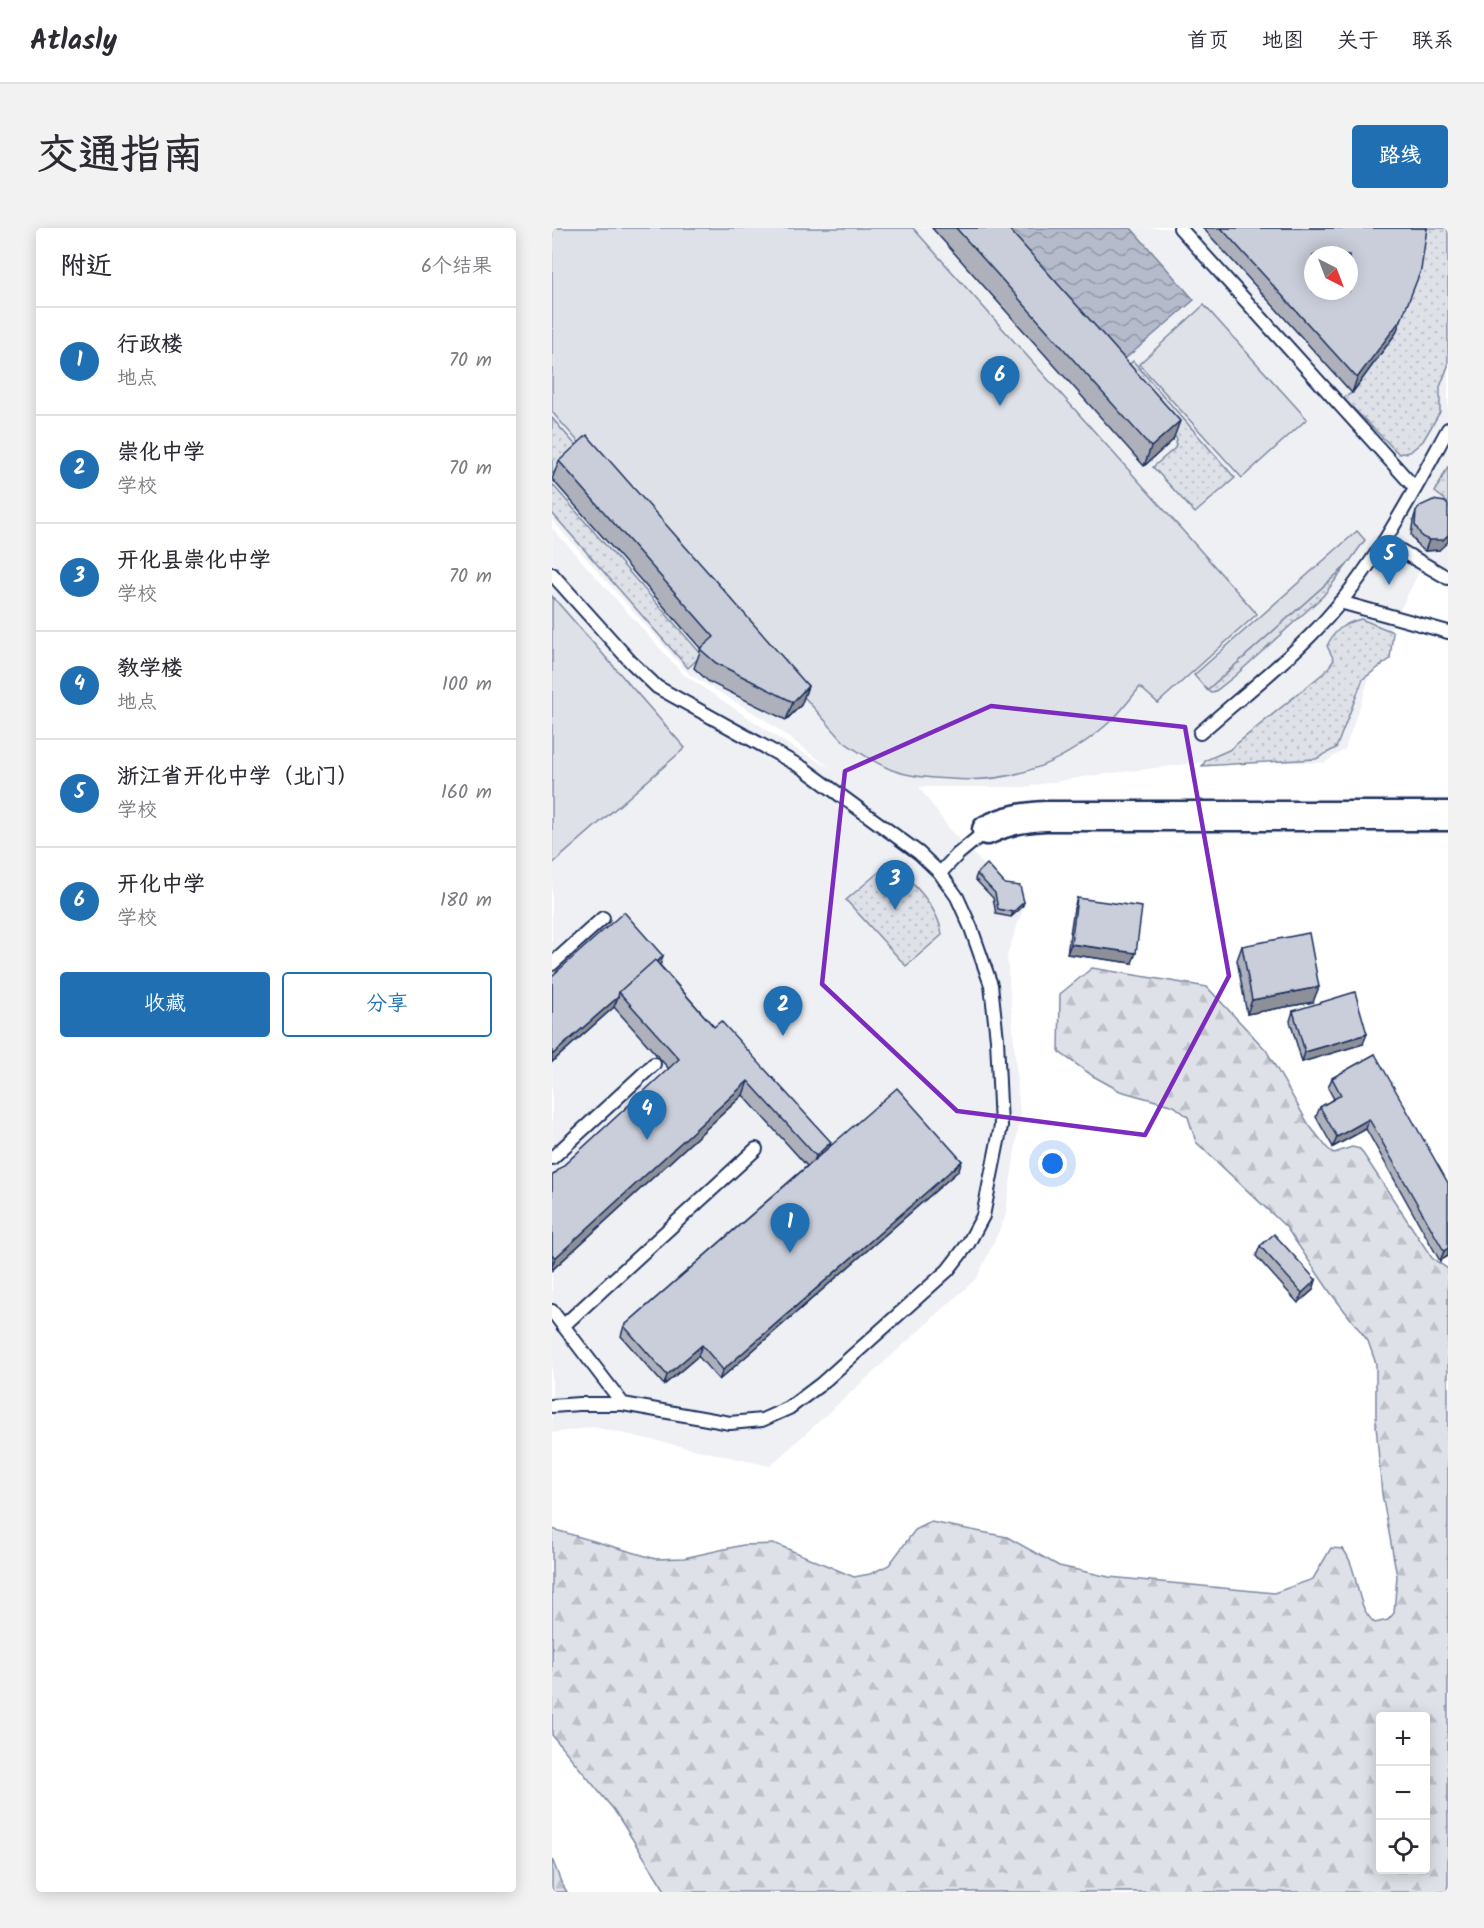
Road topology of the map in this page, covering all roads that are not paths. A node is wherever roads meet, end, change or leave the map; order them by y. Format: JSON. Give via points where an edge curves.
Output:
{"nodes":[{"id":1,"x":1180,"y":228,"type":"edge"},
{"id":2,"x":1448,"y":429,"type":"edge"},
{"id":3,"x":1415,"y":488,"type":"junction"},
{"id":4,"x":1384,"y":541,"type":"junction"},
{"id":5,"x":552,"y":574,"type":"edge"},
{"id":6,"x":1448,"y":578,"type":"edge"},
{"id":7,"x":1340,"y":602,"type":"junction"},
{"id":8,"x":1448,"y":632,"type":"edge"},
{"id":9,"x":1200,"y":733,"type":"dead end"},
{"id":10,"x":1448,"y":816,"type":"edge"},
{"id":11,"x":987,"y":830,"type":"joint"},
{"id":12,"x":940,"y":873,"type":"junction"},
{"id":13,"x":603,"y":918,"type":"dead end"},
{"id":14,"x":552,"y":964,"type":"edge"},
{"id":15,"x":654,"y":1064,"type":"dead end"},
{"id":16,"x":756,"y":1149,"type":"dead end"},
{"id":17,"x":552,"y":1158,"type":"edge"},
{"id":18,"x":552,"y":1311,"type":"edge"},
{"id":19,"x":563,"y":1326,"type":"junction"},
{"id":20,"x":623,"y":1404,"type":"junction"},
{"id":21,"x":552,"y":1407,"type":"edge"}],
"edges":[{"from":1,"to":3,"type":"lane"},
{"from":2,"to":3,"type":"lane"},
{"from":3,"to":4,"type":"lane"},
{"from":4,"to":6,"type":"lane"},
{"from":4,"to":7,"type":"lane"},
{"from":5,"to":12,"type":"lane","via":[[657,687],[802,768],[919,853]]},
{"from":7,"to":8,"type":"lane"},
{"from":7,"to":9,"type":"lane","via":[[1309,637]]},
{"from":10,"to":11,"type":"street","via":[[1046,816],[1019,818]]},
{"from":11,"to":12,"type":"lane"},
{"from":12,"to":20,"type":"lane","via":[[957,897],[975,938],[991,985],[997,1039],[1001,1126],[983,1216],[968,1244],[948,1270],[821,1384],[762,1420],[730,1423]]},
{"from":13,"to":14,"type":"lane"},
{"from":15,"to":17,"type":"lane"},
{"from":16,"to":19,"type":"lane"},
{"from":18,"to":19,"type":"lane"},
{"from":19,"to":20,"type":"lane"},
{"from":20,"to":21,"type":"lane"}]}
